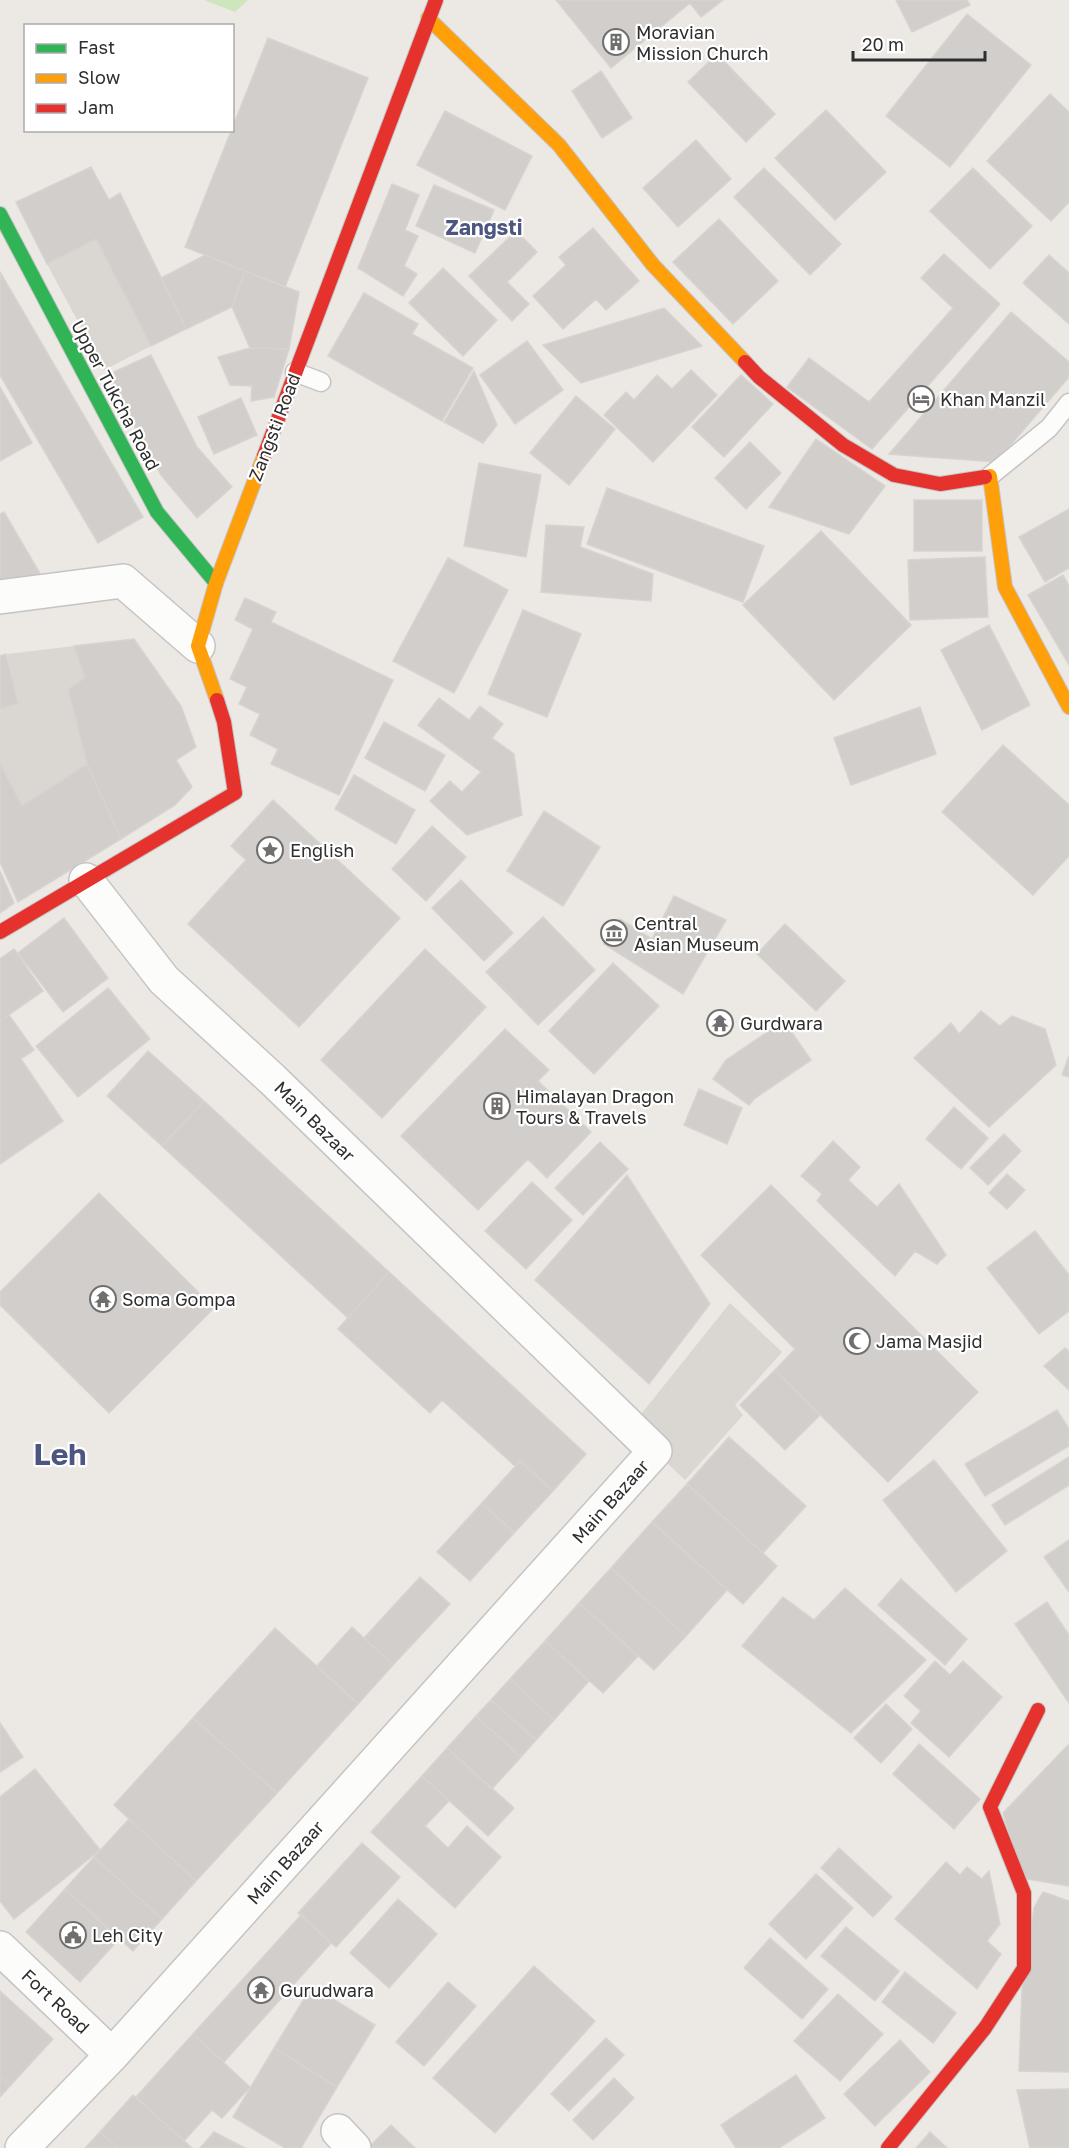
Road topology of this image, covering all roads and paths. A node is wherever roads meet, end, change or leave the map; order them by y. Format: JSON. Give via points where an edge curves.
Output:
{"nodes":[{"id":1,"x":436,"y":0,"type":"edge"},
{"id":2,"x":428,"y":18,"type":"junction"},
{"id":3,"x":0,"y":214,"type":"edge"},
{"id":4,"x":295,"y":372,"type":"junction"},
{"id":5,"x":321,"y":381,"type":"dead end"},
{"id":6,"x":1069,"y":403,"type":"edge"},
{"id":7,"x":990,"y":476,"type":"junction"},
{"id":8,"x":216,"y":583,"type":"junction"},
{"id":9,"x":0,"y":597,"type":"edge"},
{"id":10,"x":198,"y":646,"type":"junction"},
{"id":11,"x":1069,"y":707,"type":"edge"},
{"id":12,"x":86,"y":880,"type":"junction"},
{"id":13,"x":0,"y":932,"type":"edge"},
{"id":14,"x":1038,"y":1710,"type":"dead end"},
{"id":15,"x":0,"y":1948,"type":"edge"},
{"id":16,"x":112,"y":2055,"type":"junction"},
{"id":17,"x":22,"y":2148,"type":"edge"},
{"id":18,"x":888,"y":2148,"type":"edge"}],
"edges":[{"from":1,"to":2,"type":"street","name":"Zangsti Road"},
{"from":2,"to":4,"type":"street","name":"Zangsti Road"},
{"from":2,"to":7,"type":"street","via":[[559,145],[653,265],[768,384],[843,445],[894,475],[940,484]]},
{"from":3,"to":8,"type":"street","name":"Upper Tukcha Road","via":[[157,512]]},
{"from":4,"to":5,"type":"lane"},
{"from":4,"to":8,"type":"street","name":"Zangsti Road"},
{"from":6,"to":7,"type":"lane","via":[[1049,428]]},
{"from":7,"to":11,"type":"street","via":[[1005,587]]},
{"from":8,"to":10,"type":"street","name":"Zangsti Road"},
{"from":9,"to":10,"type":"street","via":[[123,581]]},
{"from":10,"to":12,"type":"street","via":[[224,722],[236,793]]},
{"from":12,"to":13,"type":"street"},
{"from":12,"to":16,"type":"street","name":"Main Bazaar","via":[[164,981],[272,1079],[655,1451]]},
{"from":14,"to":18,"type":"street","via":[[990,1807],[1024,1893],[1024,1968],[985,2028]]},
{"from":15,"to":16,"type":"street","name":"Fort Road"},
{"from":16,"to":17,"type":"street","name":"Main Bazaar"}]}
